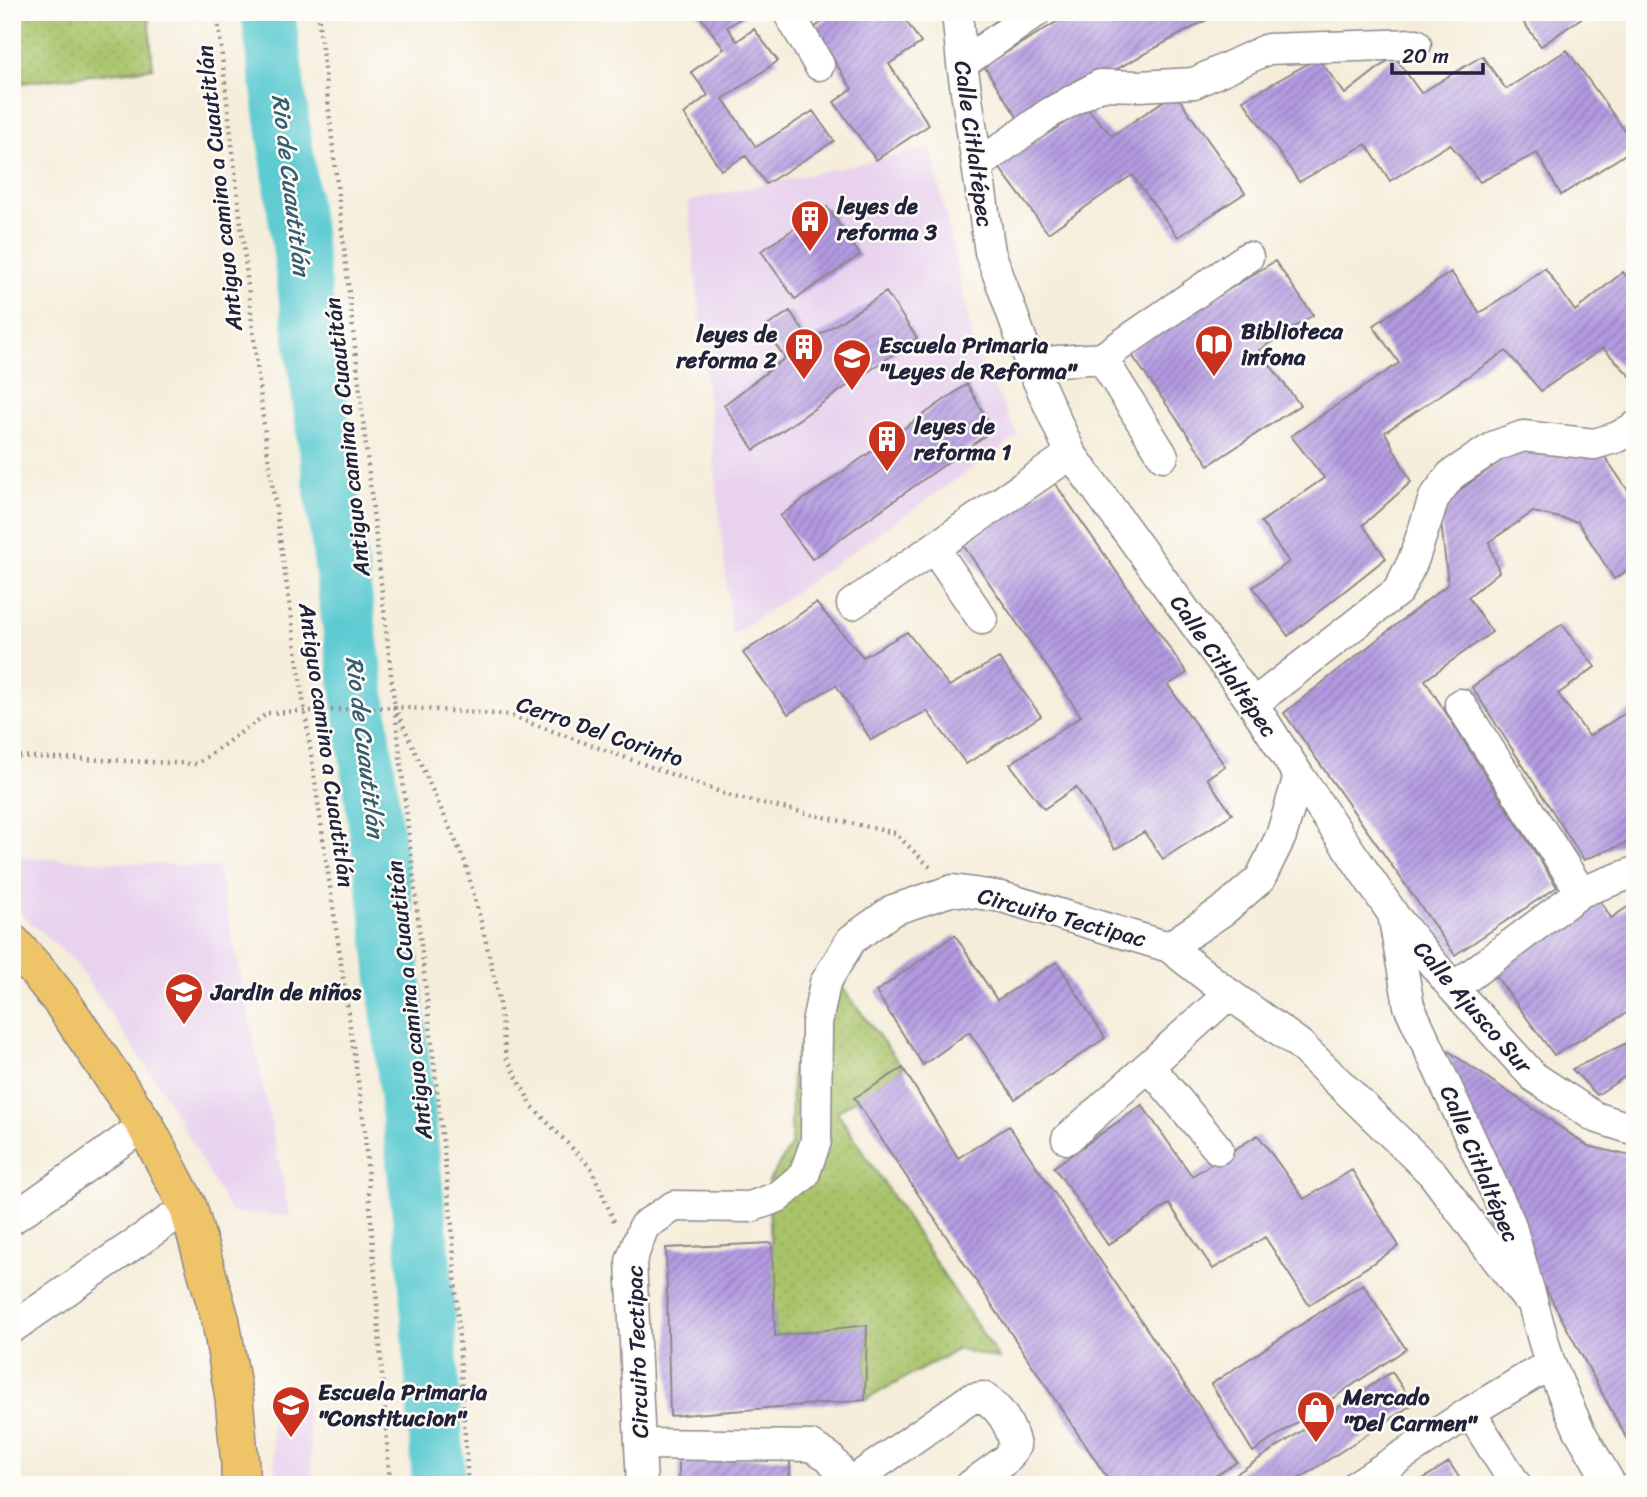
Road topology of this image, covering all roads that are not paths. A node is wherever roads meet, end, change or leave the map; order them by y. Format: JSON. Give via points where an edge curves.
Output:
{"nodes":[{"id":1,"x":788,"y":12,"type":"edge"},
{"id":2,"x":957,"y":12,"type":"edge"},
{"id":3,"x":1036,"y":12,"type":"edge"},
{"id":4,"x":1416,"y":44,"type":"dead end"},
{"id":5,"x":962,"y":64,"type":"junction"},
{"id":6,"x":819,"y":65,"type":"dead end"},
{"id":7,"x":977,"y":166,"type":"junction"},
{"id":8,"x":1248,"y":257,"type":"dead end"},
{"id":9,"x":1102,"y":358,"type":"junction"},
{"id":10,"x":1030,"y":363,"type":"junction"},
{"id":11,"x":1635,"y":427,"type":"edge"},
{"id":12,"x":1071,"y":454,"type":"junction"},
{"id":13,"x":1163,"y":456,"type":"dead end"},
{"id":14,"x":934,"y":548,"type":"junction"},
{"id":15,"x":852,"y":604,"type":"dead end"},
{"id":16,"x":982,"y":619,"type":"dead end"},
{"id":17,"x":1253,"y":704,"type":"junction"},
{"id":18,"x":1460,"y":704,"type":"dead end"},
{"id":19,"x":1298,"y":776,"type":"junction"},
{"id":20,"x":1332,"y":825,"type":"junction"},
{"id":21,"x":1281,"y":836,"type":"junction"},
{"id":22,"x":1635,"y":872,"type":"edge"},
{"id":23,"x":1581,"y":892,"type":"junction"},
{"id":24,"x":1393,"y":914,"type":"junction"},
{"id":25,"x":12,"y":943,"type":"edge"},
{"id":26,"x":1169,"y":947,"type":"junction"},
{"id":27,"x":1453,"y":988,"type":"junction"},
{"id":28,"x":1229,"y":994,"type":"junction"},
{"id":29,"x":1149,"y":1066,"type":"junction"},
{"id":30,"x":145,"y":1125,"type":"junction"},
{"id":31,"x":1635,"y":1129,"type":"edge"},
{"id":32,"x":1067,"y":1139,"type":"dead end"},
{"id":33,"x":1218,"y":1149,"type":"dead end"},
{"id":34,"x":188,"y":1207,"type":"junction"},
{"id":35,"x":12,"y":1219,"type":"edge"},
{"id":36,"x":1534,"y":1308,"type":"junction"},
{"id":37,"x":12,"y":1328,"type":"edge"},
{"id":38,"x":1550,"y":1364,"type":"junction"},
{"id":39,"x":1470,"y":1412,"type":"junction"},
{"id":40,"x":641,"y":1444,"type":"junction"},
{"id":41,"x":850,"y":1484,"type":"edge"},
{"id":42,"x":240,"y":1485,"type":"edge"},
{"id":43,"x":642,"y":1485,"type":"edge"},
{"id":44,"x":971,"y":1485,"type":"edge"},
{"id":45,"x":1357,"y":1485,"type":"edge"},
{"id":46,"x":1516,"y":1485,"type":"edge"},
{"id":47,"x":1611,"y":1485,"type":"edge"}],
"edges":[{"from":1,"to":6,"type":"street"},
{"from":2,"to":5,"type":"street","name":"Calle Citlaltépec"},
{"from":3,"to":5,"type":"street"},
{"from":4,"to":7,"type":"street","via":[[1269,49],[1195,83],[1100,85],[1048,114]]},
{"from":5,"to":7,"type":"street","name":"Calle Citlaltépec"},
{"from":7,"to":10,"type":"street","name":"Calle Citlaltépec","via":[[990,251]]},
{"from":8,"to":9,"type":"street"},
{"from":9,"to":10,"type":"street"},
{"from":9,"to":13,"type":"street"},
{"from":10,"to":12,"type":"street","name":"Calle Citlaltépec"},
{"from":11,"to":17,"type":"street","via":[[1594,444],[1523,436],[1495,446],[1451,475],[1434,498],[1398,590]]},
{"from":12,"to":14,"type":"street"},
{"from":12,"to":17,"type":"street","name":"Calle Citlaltépec"},
{"from":14,"to":15,"type":"street"},
{"from":14,"to":16,"type":"street"},
{"from":17,"to":19,"type":"street","name":"Calle Citlaltépec"},
{"from":18,"to":23,"type":"street"},
{"from":19,"to":20,"type":"street","name":"Calle Citlaltépec"},
{"from":19,"to":21,"type":"street"},
{"from":20,"to":21,"type":"street"},
{"from":20,"to":24,"type":"street","name":"Calle Citlaltépec"},
{"from":21,"to":26,"type":"street","via":[[1260,879]]},
{"from":22,"to":23,"type":"street"},
{"from":23,"to":27,"type":"street"},
{"from":24,"to":27,"type":"street","name":"Calle Ajusco Sur"},
{"from":24,"to":36,"type":"street","name":"Calle Citlaltépec","via":[[1409,1006],[1510,1223]]},
{"from":25,"to":30,"type":"main road","via":[[62,1002]]},
{"from":26,"to":28,"type":"street"},
{"from":26,"to":40,"type":"street","name":"Circuito Tectipac","via":[[1002,897],[953,890],[893,911],[850,940],[824,983],[817,1023],[816,1141],[804,1175],[778,1197],[750,1207],[674,1206],[644,1226],[631,1261]]},
{"from":27,"to":31,"type":"street","name":"Calle Ajusco Sur","via":[[1534,1077],[1595,1117]]},
{"from":28,"to":29,"type":"street"},
{"from":28,"to":36,"type":"street","via":[[1299,1044],[1433,1174]]},
{"from":29,"to":32,"type":"street"},
{"from":29,"to":33,"type":"street"},
{"from":30,"to":34,"type":"main road"},
{"from":30,"to":35,"type":"street"},
{"from":34,"to":37,"type":"street"},
{"from":34,"to":42,"type":"main road","via":[[221,1322],[234,1398]]},
{"from":36,"to":38,"type":"street","name":"Calle Citlaltépec"},
{"from":38,"to":39,"type":"street"},
{"from":38,"to":47,"type":"street","name":"Calle Citlaltépec","via":[[1579,1430]]},
{"from":39,"to":45,"type":"street"},
{"from":39,"to":46,"type":"street"},
{"from":40,"to":41,"type":"street","via":[[811,1446],[829,1457]]},
{"from":40,"to":43,"type":"street","name":"Circuito Tectipac"},
{"from":41,"to":44,"type":"street","via":[[970,1399],[983,1397],[995,1405],[1016,1446],[1008,1458]]}]}
